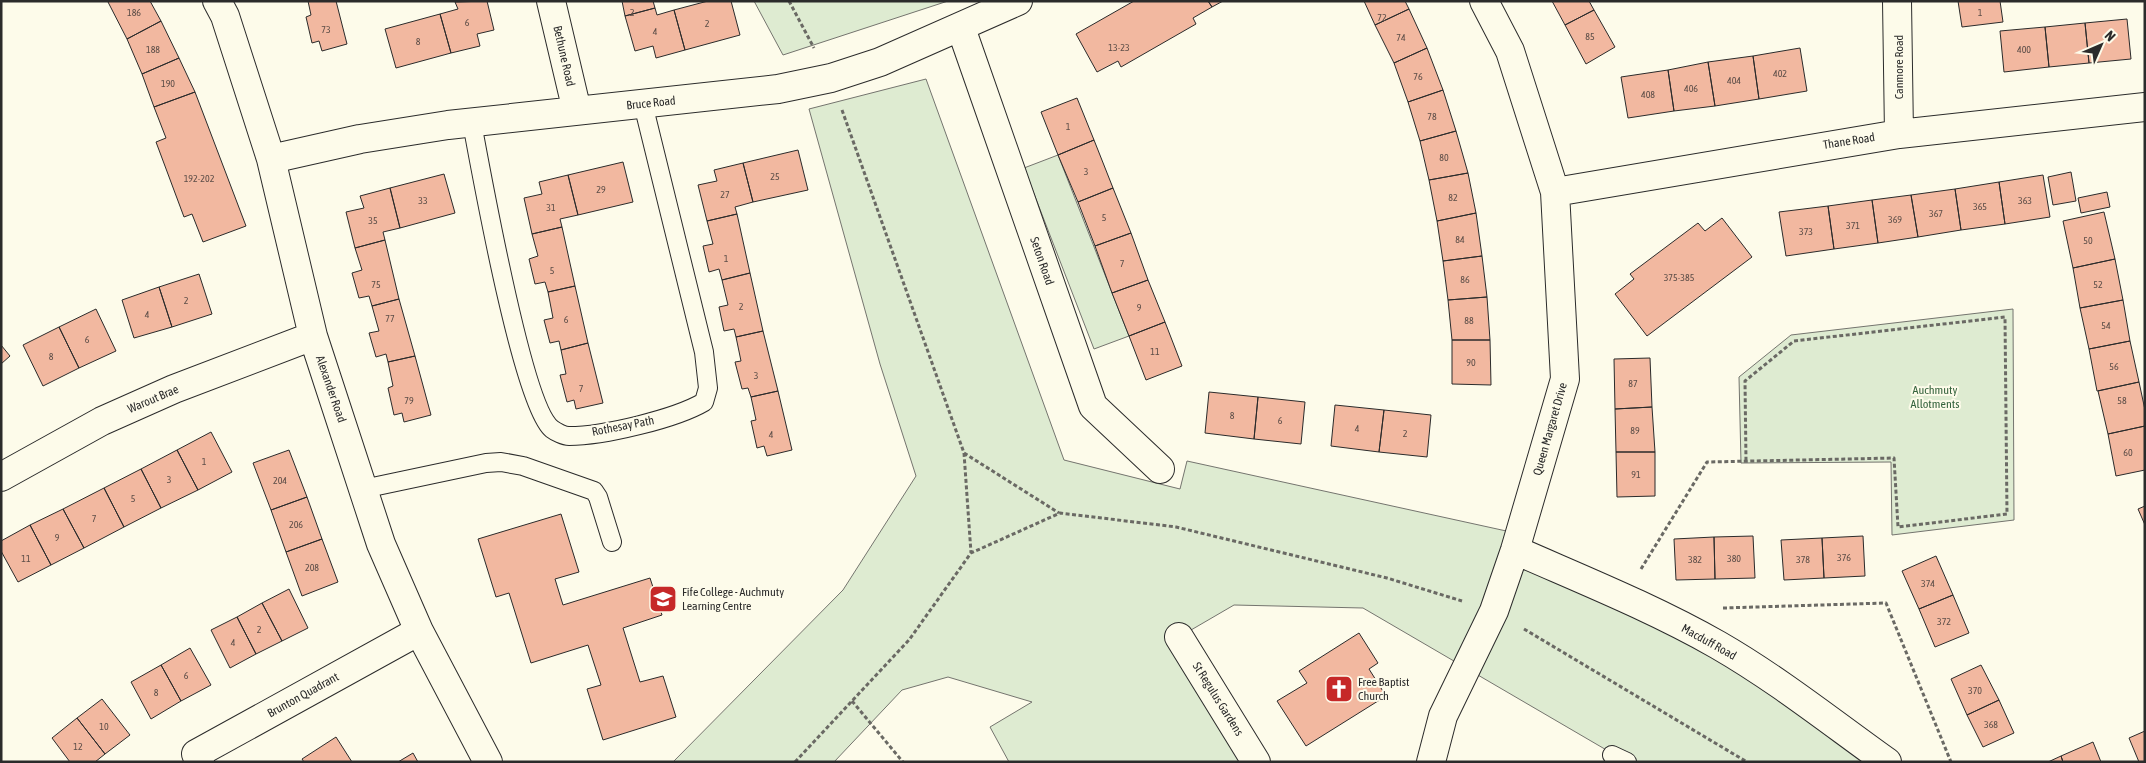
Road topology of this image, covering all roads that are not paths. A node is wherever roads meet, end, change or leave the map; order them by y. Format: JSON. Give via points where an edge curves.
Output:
{"nodes":[{"id":1,"x":217,"y":1,"type":"edge"},
{"id":2,"x":551,"y":1,"type":"edge"},
{"id":3,"x":1018,"y":1,"type":"edge"},
{"id":4,"x":1484,"y":1,"type":"edge"},
{"id":5,"x":1897,"y":1,"type":"edge"},
{"id":6,"x":961,"y":28,"type":"junction"},
{"id":7,"x":643,"y":104,"type":"junction"},
{"id":8,"x":2145,"y":107,"type":"edge"},
{"id":9,"x":577,"y":111,"type":"junction"},
{"id":10,"x":472,"y":123,"type":"junction"},
{"id":11,"x":1900,"y":134,"type":"junction"},
{"id":12,"x":271,"y":159,"type":"junction"},
{"id":13,"x":1555,"y":192,"type":"junction"},
{"id":14,"x":313,"y":336,"type":"junction"},
{"id":15,"x":1160,"y":469,"type":"dead end"},
{"id":16,"x":1,"y":478,"type":"edge"},
{"id":17,"x":363,"y":489,"type":"junction"},
{"id":18,"x":612,"y":542,"type":"dead end"},
{"id":19,"x":1515,"y":550,"type":"junction"},
{"id":20,"x":419,"y":631,"type":"junction"},
{"id":21,"x":1179,"y":637,"type":"dead end"},
{"id":22,"x":200,"y":762,"type":"edge"},
{"id":23,"x":488,"y":762,"type":"edge"},
{"id":24,"x":1256,"y":762,"type":"edge"},
{"id":25,"x":1431,"y":762,"type":"edge"},
{"id":26,"x":1887,"y":762,"type":"edge"}],
"edges":[{"from":1,"to":12,"type":"street","name":"Alexander Road"},
{"from":2,"to":9,"type":"street","name":"Bethune Road"},
{"from":3,"to":6,"type":"street","name":"Bruce Road"},
{"from":4,"to":13,"type":"street","name":"Queen Margaret Drive","via":[[1510,51]]},
{"from":5,"to":11,"type":"street","name":"Canmore Road"},
{"from":6,"to":7,"type":"street","name":"Bruce Road","via":[[880,62],[831,78],[778,89]]},
{"from":6,"to":15,"type":"street","name":"Seton Road","via":[[1094,406]]},
{"from":7,"to":9,"type":"street","name":"Bruce Road"},
{"from":7,"to":10,"type":"lane","name":"Rothesay Path","via":[[704,352],[708,388],[704,402],[685,413],[601,432],[567,436],[551,429],[540,413],[527,376],[492,229]]},
{"from":8,"to":11,"type":"street","name":"Thane Road"},
{"from":9,"to":10,"type":"street","name":"Bruce Road"},
{"from":10,"to":12,"type":"street","name":"Bruce Road","via":[[360,139]]},
{"from":11,"to":13,"type":"street","name":"Thane Road"},
{"from":12,"to":14,"type":"street","name":"Alexander Road"},
{"from":13,"to":19,"type":"street","name":"Queen Margaret Drive","via":[[1564,379]]},
{"from":14,"to":16,"type":"street","name":"Warout Brae","via":[[174,389],[102,421]]},
{"from":14,"to":17,"type":"street","name":"Alexander Road"},
{"from":17,"to":18,"type":"lane","via":[[486,463],[524,466],[594,491]]},
{"from":17,"to":20,"type":"street","name":"Alexander Road","via":[[381,544]]},
{"from":19,"to":25,"type":"street","name":"Queen Margaret Drive","via":[[1494,611],[1443,716]]},
{"from":19,"to":26,"type":"street","name":"Macduff Road","via":[[1623,597],[1718,646],[1759,671]]},
{"from":20,"to":22,"type":"street","name":"Brunton Quadrant","via":[[196,754]]},
{"from":20,"to":23,"type":"street","name":"Alexander Road"},
{"from":21,"to":24,"type":"street","name":"St Regulus Gardens"}]}
